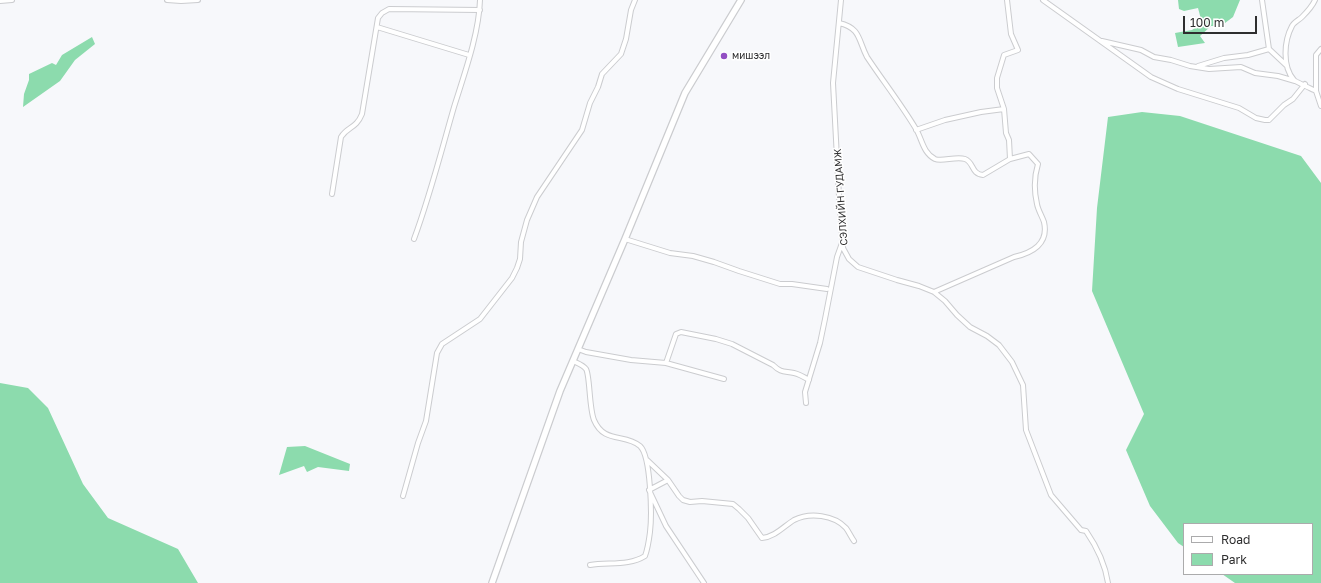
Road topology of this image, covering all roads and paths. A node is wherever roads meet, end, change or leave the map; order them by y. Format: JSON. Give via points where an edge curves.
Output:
{"nodes":[{"id":1,"x":12,"y":0,"type":"edge"},
{"id":2,"x":167,"y":0,"type":"edge"},
{"id":3,"x":198,"y":0,"type":"edge"},
{"id":4,"x":480,"y":0,"type":"edge"},
{"id":5,"x":635,"y":0,"type":"edge"},
{"id":6,"x":740,"y":0,"type":"edge"},
{"id":7,"x":841,"y":0,"type":"edge"},
{"id":8,"x":1007,"y":0,"type":"edge"},
{"id":9,"x":1043,"y":0,"type":"edge"},
{"id":10,"x":1262,"y":0,"type":"edge"},
{"id":11,"x":1315,"y":0,"type":"edge"},
{"id":12,"x":0,"y":1,"type":"edge"},
{"id":13,"x":480,"y":10,"type":"junction"},
{"id":14,"x":839,"y":23,"type":"junction"},
{"id":15,"x":377,"y":27,"type":"junction"},
{"id":16,"x":1100,"y":40,"type":"junction"},
{"id":17,"x":1269,"y":49,"type":"junction"},
{"id":18,"x":1321,"y":49,"type":"edge"},
{"id":19,"x":470,"y":55,"type":"junction"},
{"id":20,"x":1287,"y":65,"type":"junction"},
{"id":21,"x":1195,"y":67,"type":"junction"},
{"id":22,"x":1295,"y":81,"type":"junction"},
{"id":23,"x":1305,"y":84,"type":"junction"},
{"id":24,"x":1316,"y":91,"type":"junction"},
{"id":25,"x":1321,"y":106,"type":"edge"},
{"id":26,"x":1004,"y":109,"type":"junction"},
{"id":27,"x":916,"y":130,"type":"junction"},
{"id":28,"x":1010,"y":159,"type":"junction"},
{"id":29,"x":332,"y":194,"type":"dead end"},
{"id":30,"x":625,"y":239,"type":"junction"},
{"id":31,"x":414,"y":240,"type":"dead end"},
{"id":32,"x":842,"y":241,"type":"junction"},
{"id":33,"x":828,"y":289,"type":"dead end"},
{"id":34,"x":934,"y":292,"type":"junction"},
{"id":35,"x":578,"y":349,"type":"junction"},
{"id":36,"x":573,"y":362,"type":"junction"},
{"id":37,"x":666,"y":363,"type":"junction"},
{"id":38,"x":724,"y":379,"type":"dead end"},
{"id":39,"x":808,"y":380,"type":"junction"},
{"id":40,"x":806,"y":403,"type":"dead end"},
{"id":41,"x":646,"y":460,"type":"junction"},
{"id":42,"x":668,"y":480,"type":"junction"},
{"id":43,"x":649,"y":490,"type":"junction"},
{"id":44,"x":403,"y":496,"type":"dead end"},
{"id":45,"x":854,"y":541,"type":"dead end"},
{"id":46,"x":590,"y":565,"type":"dead end"},
{"id":47,"x":492,"y":583,"type":"edge"},
{"id":48,"x":704,"y":583,"type":"edge"},
{"id":49,"x":1108,"y":583,"type":"edge"}],
"edges":[{"from":1,"to":12,"type":"street"},
{"from":2,"to":3,"type":"street"},
{"from":4,"to":13,"type":"street"},
{"from":5,"to":44,"type":"street","via":[[621,54],[602,74],[582,130],[537,197],[527,220],[521,242],[520,259],[512,278],[480,319],[439,348],[426,422]]},
{"from":6,"to":30,"type":"main road","via":[[685,92]]},
{"from":7,"to":14,"type":"street","name":"СЭЛХИЙН ГУДАМЖ"},
{"from":8,"to":26,"type":"street","via":[[1011,34],[1018,50],[1004,54],[997,78],[997,88]]},
{"from":9,"to":16,"type":"street"},
{"from":10,"to":17,"type":"street"},
{"from":11,"to":20,"type":"street","via":[[1308,11],[1293,25],[1287,40]]},
{"from":13,"to":15,"type":"street","via":[[389,9],[378,18]]},
{"from":13,"to":19,"type":"street"},
{"from":14,"to":27,"type":"street","via":[[853,28],[857,33],[867,57]]},
{"from":14,"to":32,"type":"street","name":"СЭЛХИЙН ГУДАМЖ","via":[[833,83]]},
{"from":15,"to":19,"type":"street"},
{"from":15,"to":29,"type":"street","via":[[362,114],[357,125],[341,137]]},
{"from":16,"to":21,"type":"street","via":[[1141,50],[1154,58]]},
{"from":16,"to":23,"type":"street","via":[[1152,77],[1178,89],[1231,105],[1261,120],[1269,120],[1284,104],[1293,99]]},
{"from":17,"to":20,"type":"street"},
{"from":17,"to":21,"type":"street"},
{"from":18,"to":24,"type":"street","via":[[1316,55]]},
{"from":19,"to":31,"type":"street"},
{"from":20,"to":22,"type":"street"},
{"from":21,"to":22,"type":"street","via":[[1209,69],[1241,66],[1255,72]]},
{"from":22,"to":23,"type":"street"},
{"from":23,"to":24,"type":"street"},
{"from":24,"to":25,"type":"street"},
{"from":26,"to":27,"type":"street","via":[[945,120]]},
{"from":26,"to":28,"type":"street"},
{"from":27,"to":28,"type":"street","via":[[923,146],[934,158],[966,160],[979,174],[983,175]]},
{"from":28,"to":34,"type":"street","via":[[1029,154],[1038,164],[1034,177],[1037,205],[1044,222],[1041,242],[1028,254],[1014,257]]},
{"from":30,"to":33,"type":"street","via":[[670,253],[714,262],[780,284]]},
{"from":30,"to":35,"type":"main road"},
{"from":32,"to":34,"type":"street","name":"СЭЛХИЙН ГУДАМЖ","via":[[849,259],[858,267]]},
{"from":32,"to":39,"type":"street","via":[[836,258],[824,325]]},
{"from":34,"to":49,"type":"street","name":"СЭЛХИЙН ГУДАМЖ","via":[[970,327],[999,345],[1012,362],[1023,385],[1026,430],[1051,494],[1094,543],[1102,559]]},
{"from":35,"to":36,"type":"main road"},
{"from":35,"to":37,"type":"street","via":[[631,360]]},
{"from":36,"to":41,"type":"street","via":[[584,367],[587,372],[594,421],[609,436],[634,442],[645,452]]},
{"from":36,"to":47,"type":"main road","via":[[557,398]]},
{"from":37,"to":38,"type":"street"},
{"from":37,"to":39,"type":"street","via":[[673,340],[676,334],[681,332],[732,344],[778,370],[798,374]]},
{"from":39,"to":40,"type":"street"},
{"from":41,"to":42,"type":"street"},
{"from":41,"to":43,"type":"street"},
{"from":42,"to":43,"type":"street"},
{"from":42,"to":45,"type":"street","via":[[683,500],[733,504],[748,518],[762,538],[774,535],[795,520],[811,515],[837,521],[846,528]]},
{"from":43,"to":46,"type":"street","via":[[650,528],[645,556],[630,562]]},
{"from":43,"to":48,"type":"street","via":[[666,526]]}]}
